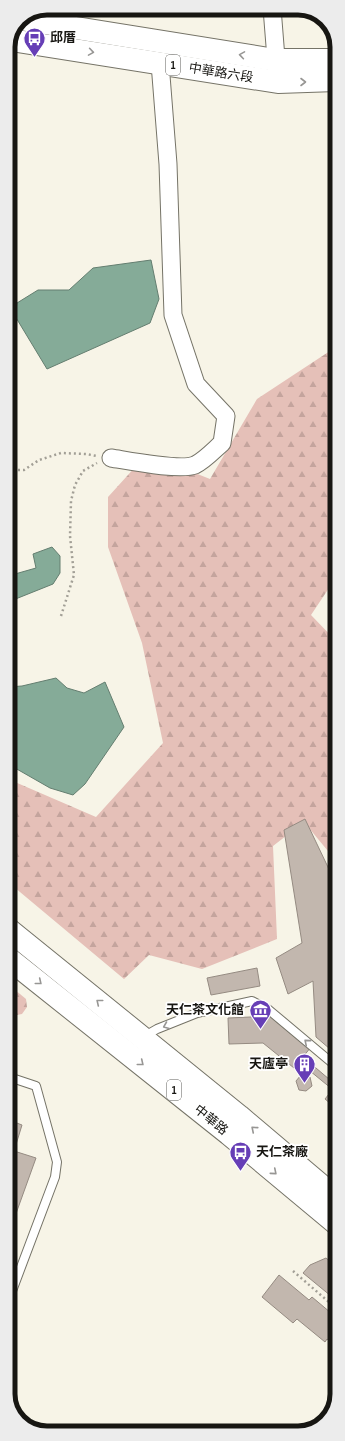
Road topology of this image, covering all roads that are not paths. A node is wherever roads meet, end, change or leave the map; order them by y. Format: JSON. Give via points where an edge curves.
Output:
{"nodes":[{"id":1,"x":273,"y":15,"type":"edge"},
{"id":2,"x":29,"y":20,"type":"edge"},
{"id":3,"x":16,"y":41,"type":"edge"},
{"id":4,"x":275,"y":60,"type":"junction"},
{"id":5,"x":330,"y":60,"type":"edge"},
{"id":6,"x":160,"y":63,"type":"junction"},
{"id":7,"x":330,"y":80,"type":"edge"},
{"id":8,"x":278,"y":82,"type":"junction"},
{"id":9,"x":111,"y":458,"type":"road end"},
{"id":10,"x":15,"y":935,"type":"edge"},
{"id":11,"x":15,"y":964,"type":"edge"},
{"id":12,"x":124,"y":1023,"type":"junction"},
{"id":13,"x":142,"y":1037,"type":"junction"},
{"id":14,"x":110,"y":1039,"type":"junction"},
{"id":15,"x":330,"y":1061,"type":"edge"},
{"id":16,"x":15,"y":1079,"type":"edge"},
{"id":17,"x":304,"y":1184,"type":"junction"},
{"id":18,"x":330,"y":1196,"type":"edge"},
{"id":19,"x":330,"y":1216,"type":"edge"},
{"id":20,"x":15,"y":1283,"type":"edge"}],
"edges":[{"from":1,"to":4,"type":"street"},
{"from":4,"to":2,"type":"main road","name":"中華路六段","number":"1","one_way":true},
{"from":3,"to":6,"type":"main road","name":"中華路六段","number":"1","one_way":true},
{"from":4,"to":5,"type":"main road","name":"中華路六段","number":"1"},
{"from":4,"to":8,"type":"street"},
{"from":6,"to":8,"type":"main road","name":"中華路六段","number":"1"},
{"from":6,"to":9,"type":"street","via":[[168,164],[173,315],[196,384],[226,416],[222,443],[196,465],[182,468]]},
{"from":8,"to":7,"type":"main road","name":"中華路六段","number":"1","one_way":true},
{"from":12,"to":10,"type":"main road","name":"中華路","number":"1","one_way":true},
{"from":11,"to":14,"type":"main road","name":"中華路","number":"1","one_way":true},
{"from":12,"to":13,"type":"main road","name":"中華路","number":"1"},
{"from":12,"to":14,"type":"street"},
{"from":15,"to":13,"type":"lane","one_way":true,"via":[[269,1010],[252,1001],[197,1013]]},
{"from":17,"to":13,"type":"main road","name":"中華路","number":"1","one_way":true,"via":[[239,1116]]},
{"from":14,"to":17,"type":"main road","name":"中華路","number":"1","one_way":true,"via":[[229,1134]]},
{"from":16,"to":20,"type":"lane","via":[[36,1086],[57,1162],[56,1177]]},
{"from":17,"to":18,"type":"main road","name":"中華路","number":"1"},
{"from":17,"to":19,"type":"main road","name":"中華路","number":"1"}]}
